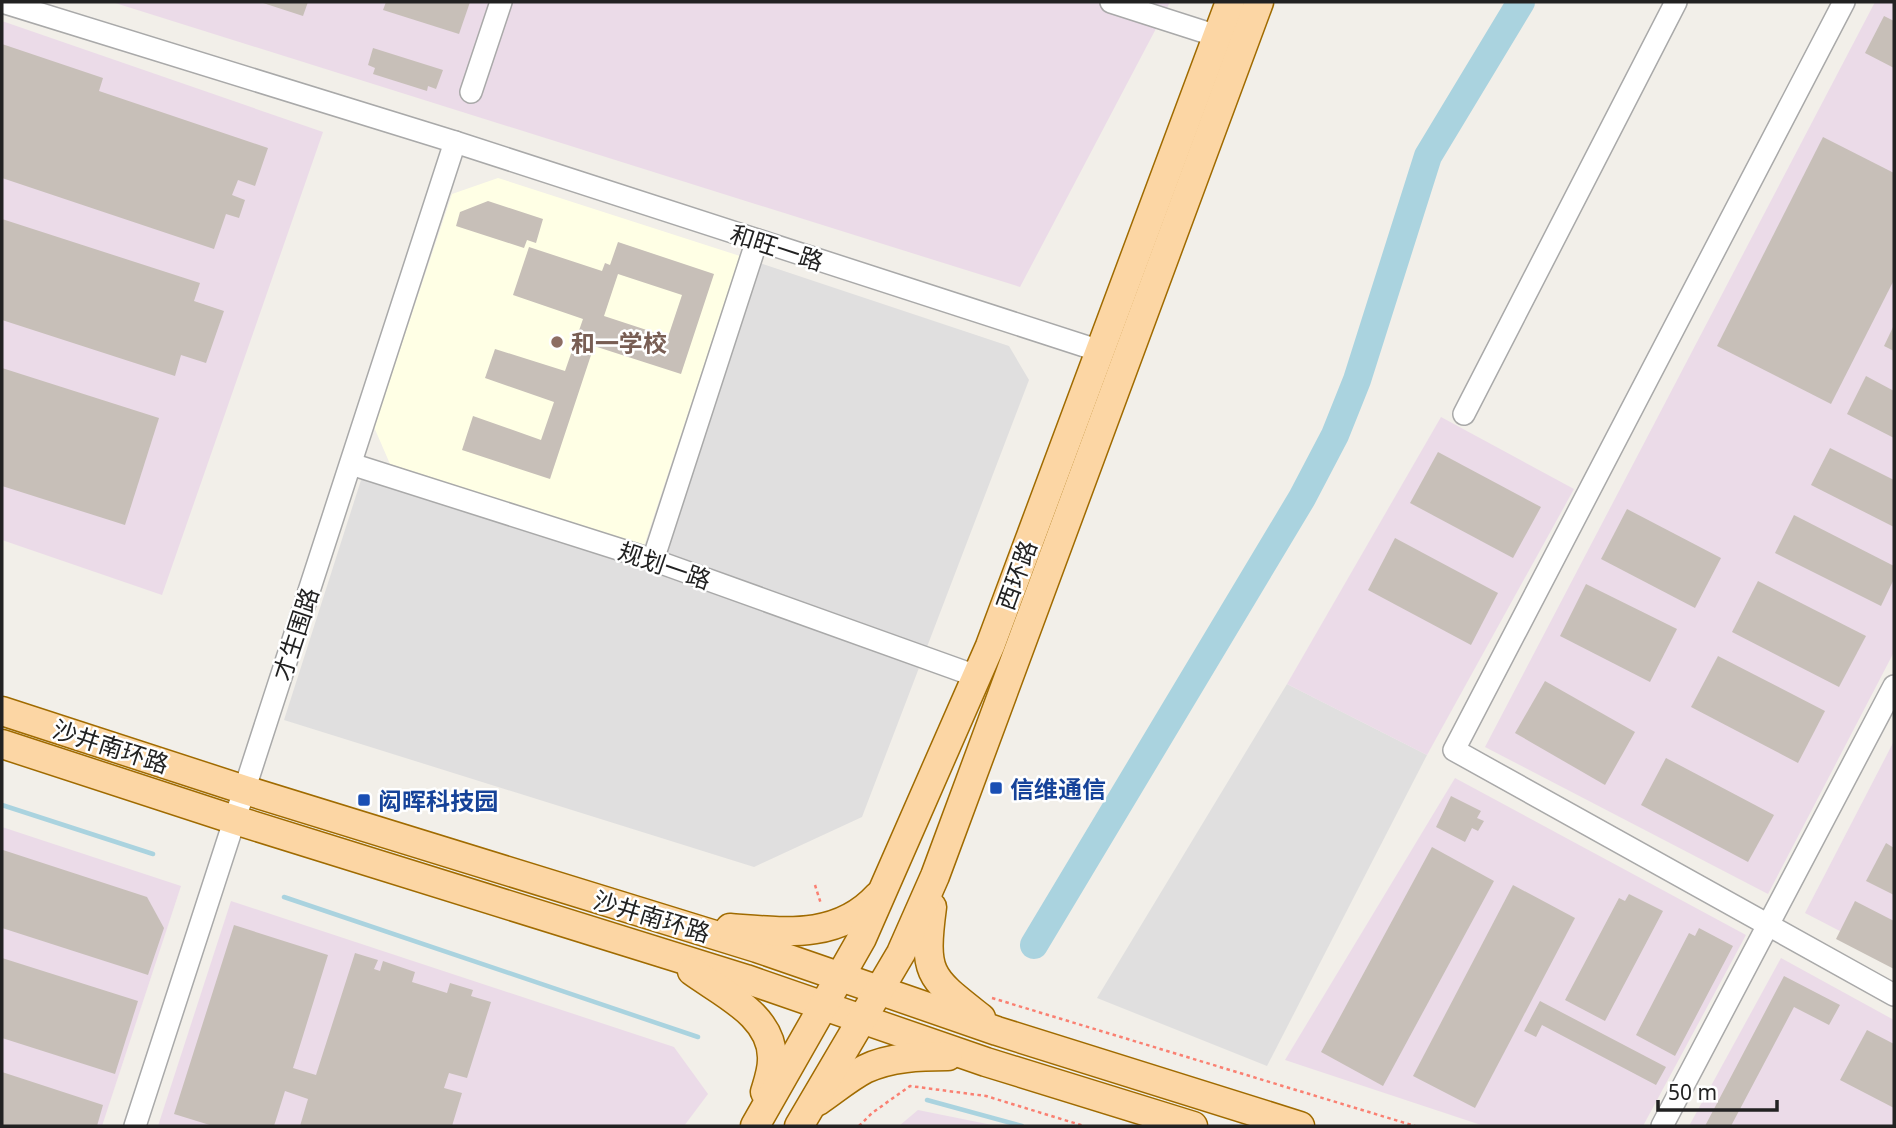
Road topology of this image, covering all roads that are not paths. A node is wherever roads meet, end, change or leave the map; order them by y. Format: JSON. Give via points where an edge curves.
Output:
{"nodes":[{"id":1,"x":2,"y":2,"type":"edge"},
{"id":2,"x":501,"y":2,"type":"edge"},
{"id":3,"x":1111,"y":2,"type":"edge"},
{"id":4,"x":1230,"y":2,"type":"edge"},
{"id":5,"x":1259,"y":2,"type":"edge"},
{"id":6,"x":1676,"y":2,"type":"edge"},
{"id":7,"x":1844,"y":2,"type":"edge"},
{"id":8,"x":1217,"y":36,"type":"junction"},
{"id":9,"x":471,"y":92,"type":"dead end"},
{"id":10,"x":455,"y":142,"type":"junction"},
{"id":11,"x":757,"y":240,"type":"junction"},
{"id":12,"x":1100,"y":351,"type":"junction"},
{"id":13,"x":1464,"y":414,"type":"dead end"},
{"id":14,"x":351,"y":464,"type":"junction"},
{"id":15,"x":653,"y":560,"type":"junction"},
{"id":16,"x":976,"y":676,"type":"junction"},
{"id":17,"x":1894,"y":686,"type":"edge"},
{"id":18,"x":2,"y":711,"type":"edge"},
{"id":19,"x":2,"y":744,"type":"edge"},
{"id":20,"x":245,"y":790,"type":"junction"},
{"id":21,"x":235,"y":820,"type":"junction"},
{"id":22,"x":936,"y":876,"type":"junction"},
{"id":23,"x":883,"y":891,"type":"junction"},
{"id":24,"x":682,"y":925,"type":"junction"},
{"id":25,"x":1768,"y":925,"type":"junction"},
{"id":26,"x":669,"y":955,"type":"junction"},
{"id":27,"x":840,"y":977,"type":"junction"},
{"id":28,"x":879,"y":990,"type":"junction"},
{"id":29,"x":1894,"y":995,"type":"edge"},
{"id":30,"x":824,"y":1006,"type":"junction"},
{"id":31,"x":861,"y":1019,"type":"junction"},
{"id":32,"x":997,"y":1031,"type":"junction"},
{"id":33,"x":986,"y":1062,"type":"junction"},
{"id":34,"x":804,"y":1116,"type":"edge"},
{"id":35,"x":135,"y":1126,"type":"edge"},
{"id":36,"x":755,"y":1126,"type":"edge"},
{"id":37,"x":1193,"y":1126,"type":"edge"},
{"id":38,"x":1300,"y":1126,"type":"edge"},
{"id":39,"x":1662,"y":1126,"type":"edge"}],
"edges":[{"from":1,"to":10,"type":"street","name":"和旺一路"},
{"from":2,"to":9,"type":"street"},
{"from":3,"to":8,"type":"street"},
{"from":4,"to":8,"type":"main road","name":"西环路"},
{"from":5,"to":22,"type":"main road","name":"西环路"},
{"from":6,"to":13,"type":"street"},
{"from":7,"to":25,"type":"street","via":[[1454,750]]},
{"from":8,"to":12,"type":"main road","name":"西环路"},
{"from":10,"to":11,"type":"street","name":"和旺一路"},
{"from":10,"to":14,"type":"street","name":"才生围路"},
{"from":11,"to":12,"type":"street","name":"和旺一路"},
{"from":11,"to":15,"type":"street"},
{"from":12,"to":16,"type":"main road","name":"西环路"},
{"from":14,"to":15,"type":"street","name":"规划一路"},
{"from":14,"to":20,"type":"street","name":"才生围路"},
{"from":15,"to":16,"type":"street","name":"规划一路"},
{"from":16,"to":23,"type":"main road","name":"西环路"},
{"from":17,"to":25,"type":"street"},
{"from":18,"to":20,"type":"main road","name":"沙井南环路"},
{"from":19,"to":21,"type":"main road","name":"沙井南环路"},
{"from":20,"to":21,"type":"street","name":"才生围路"},
{"from":20,"to":24,"type":"main road","name":"沙井南环路"},
{"from":21,"to":26,"type":"main road","name":"沙井南环路"},
{"from":21,"to":35,"type":"street","name":"才生围路"},
{"from":22,"to":28,"type":"main road","name":"西环路"},
{"from":22,"to":32,"type":"main road","via":[[929,963],[945,989]]},
{"from":23,"to":24,"type":"main road","via":[[852,918],[810,932]]},
{"from":23,"to":27,"type":"main road","name":"西环路"},
{"from":24,"to":27,"type":"main road","name":"沙井南环路"},
{"from":25,"to":29,"type":"street"},
{"from":25,"to":39,"type":"street"},
{"from":26,"to":30,"type":"main road","name":"沙井南环路"},
{"from":26,"to":36,"type":"main road","via":[[760,1021],[772,1060]]},
{"from":27,"to":28,"type":"main road","name":"沙井南环路"},
{"from":27,"to":30,"type":"main road","name":"西环路"},
{"from":28,"to":31,"type":"main road","name":"西环路"},
{"from":28,"to":32,"type":"main road","name":"沙井南环路"},
{"from":30,"to":31,"type":"main road","name":"沙井南环路"},
{"from":30,"to":36,"type":"main road","name":"西环路"},
{"from":31,"to":33,"type":"main road","name":"沙井南环路"},
{"from":31,"to":34,"type":"main road","name":"西环路"},
{"from":32,"to":38,"type":"main road","name":"沙井南环路"},
{"from":33,"to":34,"type":"main road","via":[[950,1056],[897,1060],[865,1070]]},
{"from":33,"to":37,"type":"main road","name":"沙井南环路"}]}
